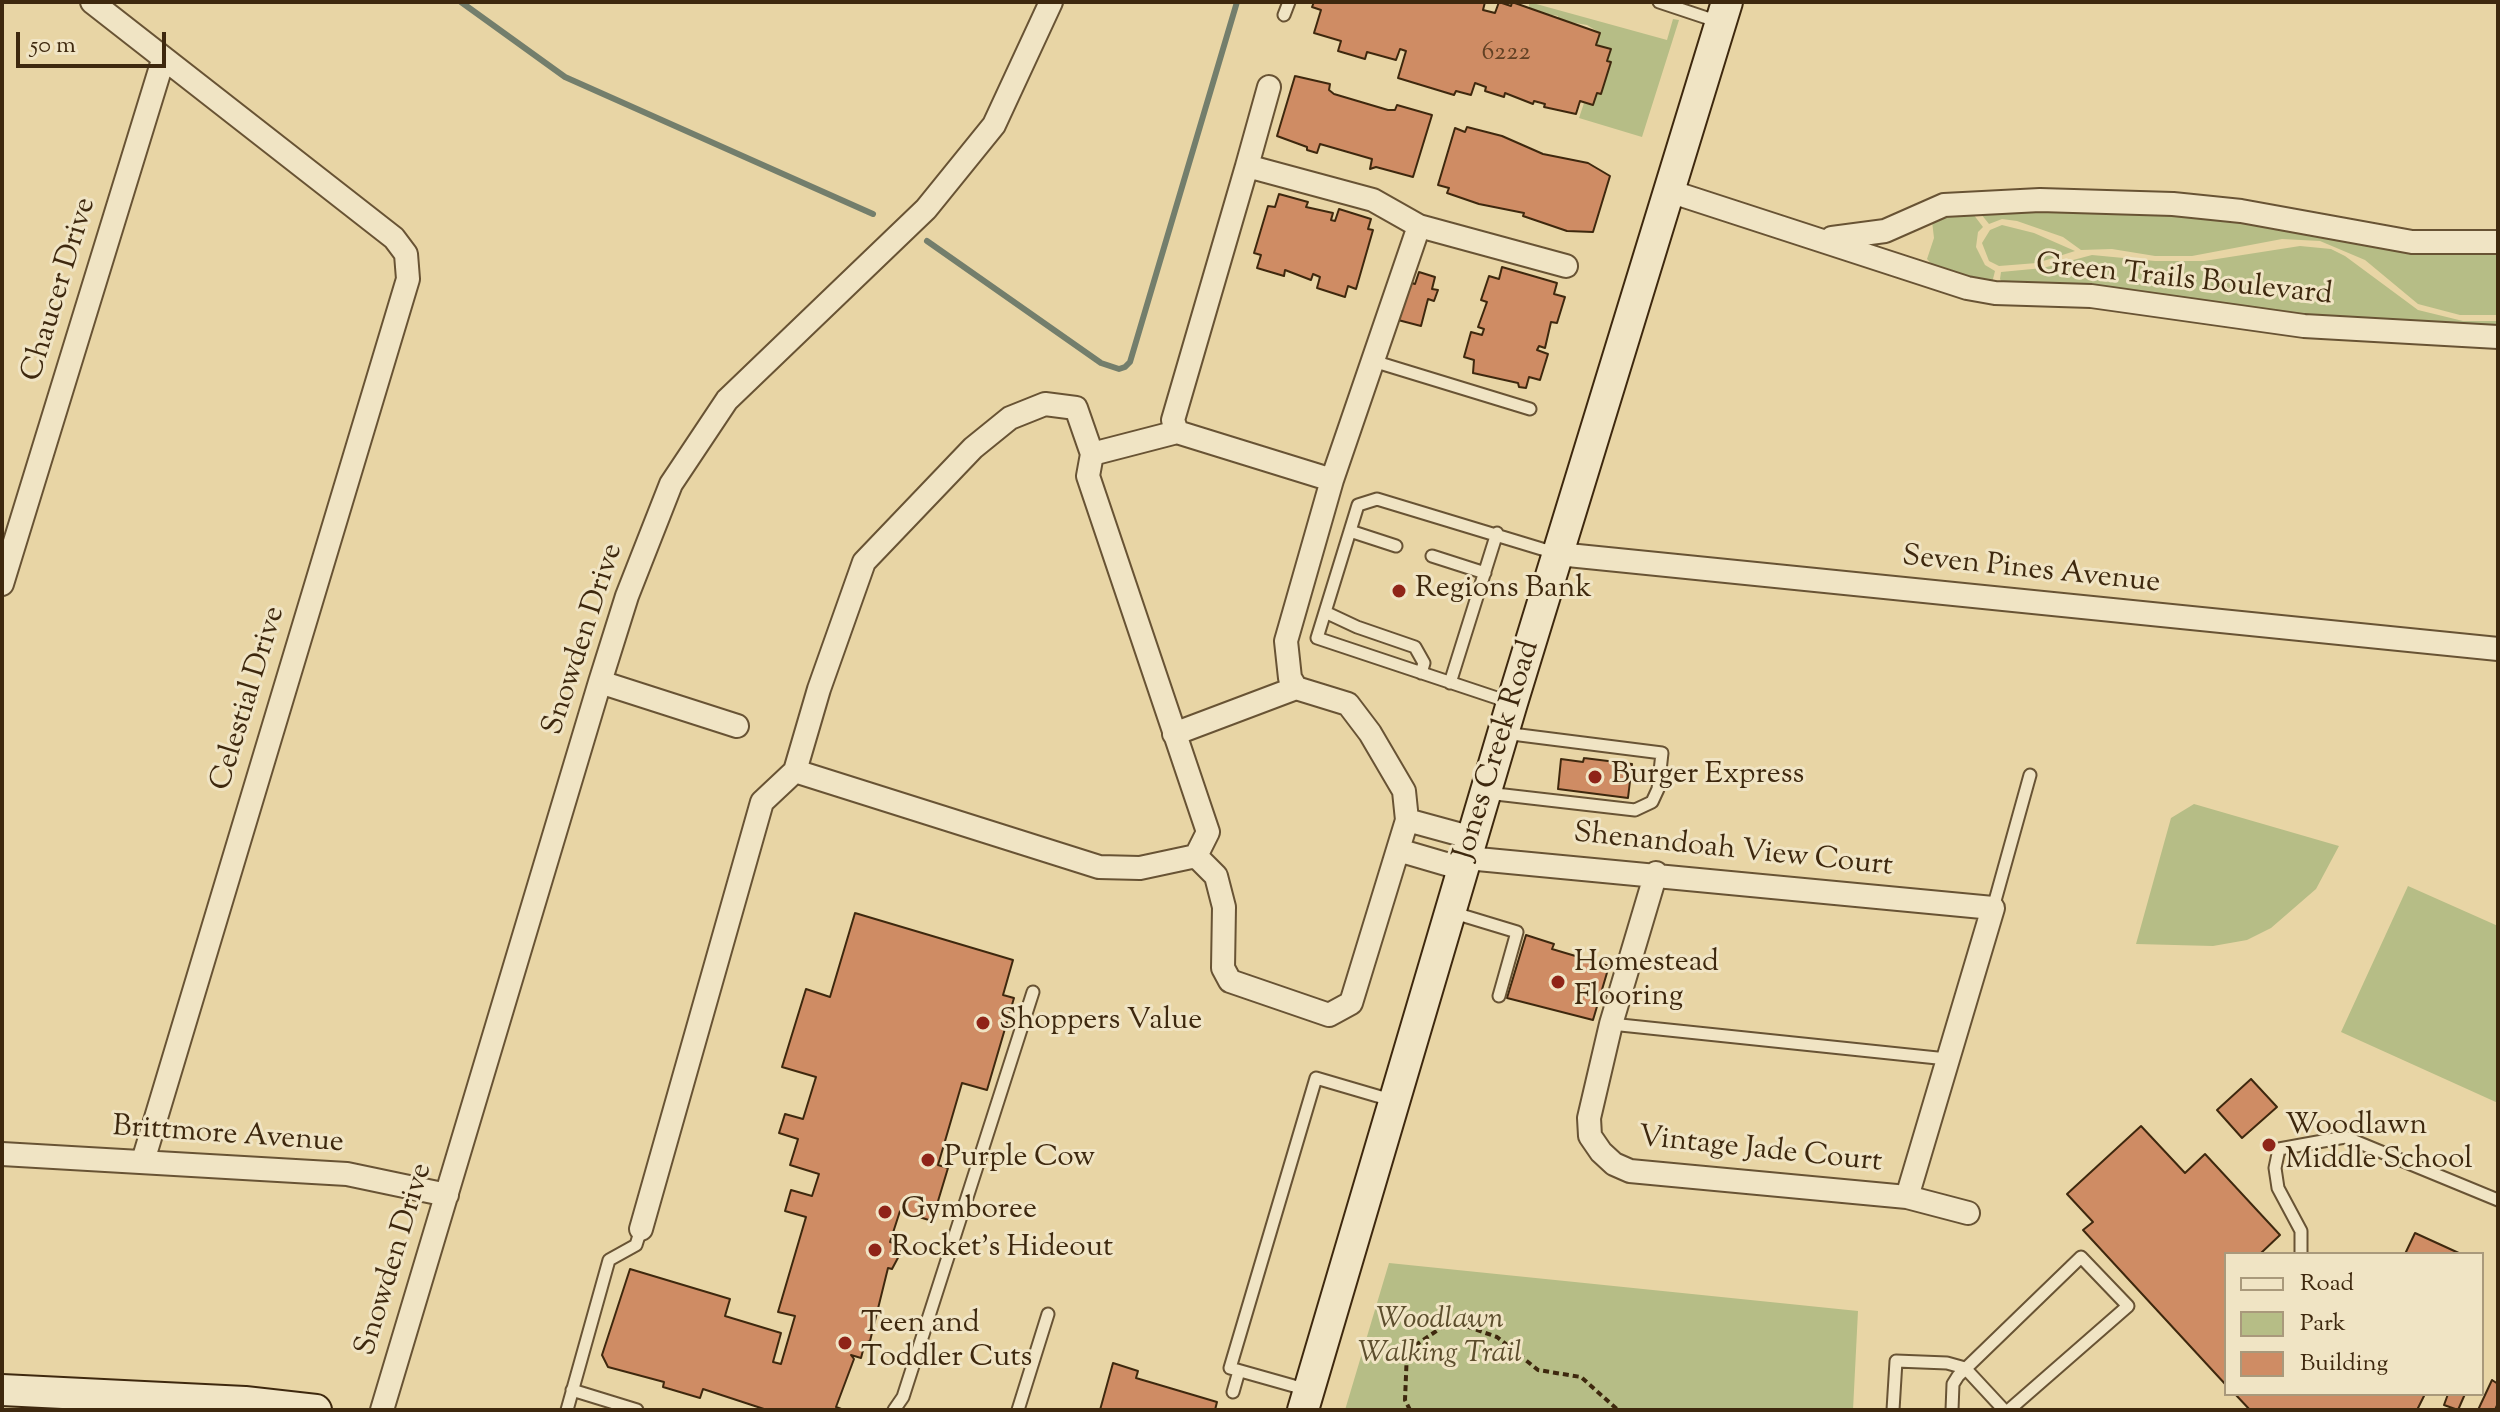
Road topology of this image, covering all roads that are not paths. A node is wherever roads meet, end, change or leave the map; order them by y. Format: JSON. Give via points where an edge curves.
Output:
{"nodes":[{"id":1,"x":92,"y":2,"type":"edge"},
{"id":2,"x":1051,"y":2,"type":"edge"},
{"id":3,"x":1289,"y":2,"type":"edge"},
{"id":4,"x":1659,"y":2,"type":"edge"},
{"id":5,"x":1724,"y":12,"type":"edge"},
{"id":6,"x":1284,"y":15,"type":"dead end"},
{"id":7,"x":163,"y":60,"type":"junction"},
{"id":8,"x":1269,"y":87,"type":"dead end"},
{"id":9,"x":1247,"y":166,"type":"junction"},
{"id":10,"x":1669,"y":191,"type":"junction"},
{"id":11,"x":1419,"y":226,"type":"junction"},
{"id":12,"x":1823,"y":238,"type":"junction"},
{"id":13,"x":2498,"y":242,"type":"edge"},
{"id":14,"x":1566,"y":266,"type":"dead end"},
{"id":15,"x":2498,"y":337,"type":"edge"},
{"id":16,"x":1373,"y":361,"type":"junction"},
{"id":17,"x":1530,"y":409,"type":"dead end"},
{"id":18,"x":1177,"y":432,"type":"junction"},
{"id":19,"x":1092,"y":454,"type":"junction"},
{"id":20,"x":1332,"y":480,"type":"junction"},
{"id":21,"x":1350,"y":531,"type":"junction"},
{"id":22,"x":1497,"y":533,"type":"junction"},
{"id":23,"x":1396,"y":546,"type":"dead end"},
{"id":24,"x":1558,"y":554,"type":"junction"},
{"id":25,"x":1432,"y":556,"type":"dead end"},
{"id":26,"x":1485,"y":573,"type":"junction"},
{"id":27,"x":2,"y":584,"type":"edge"},
{"id":28,"x":1325,"y":612,"type":"junction"},
{"id":29,"x":2498,"y":649,"type":"edge"},
{"id":30,"x":1421,"y":673,"type":"junction"},
{"id":31,"x":600,"y":682,"type":"junction"},
{"id":32,"x":1450,"y":683,"type":"junction"},
{"id":33,"x":1296,"y":688,"type":"junction"},
{"id":34,"x":1512,"y":703,"type":"junction"},
{"id":35,"x":737,"y":726,"type":"dead end"},
{"id":36,"x":1504,"y":733,"type":"junction"},
{"id":37,"x":1174,"y":734,"type":"junction"},
{"id":38,"x":795,"y":771,"type":"junction"},
{"id":39,"x":2030,"y":775,"type":"dead end"},
{"id":40,"x":1486,"y":793,"type":"junction"},
{"id":41,"x":1407,"y":820,"type":"junction"},
{"id":42,"x":1398,"y":850,"type":"junction"},
{"id":43,"x":1468,"y":855,"type":"junction"},
{"id":44,"x":1196,"y":856,"type":"junction"},
{"id":45,"x":1656,"y":873,"type":"junction"},
{"id":46,"x":1993,"y":908,"type":"junction"},
{"id":47,"x":1451,"y":912,"type":"junction"},
{"id":48,"x":1033,"y":992,"type":"dead end"},
{"id":49,"x":1499,"y":996,"type":"dead end"},
{"id":50,"x":1611,"y":1024,"type":"junction"},
{"id":51,"x":1947,"y":1059,"type":"junction"},
{"id":52,"x":1395,"y":1101,"type":"junction"},
{"id":53,"x":2,"y":1154,"type":"edge"},
{"id":54,"x":143,"y":1161,"type":"junction"},
{"id":55,"x":447,"y":1195,"type":"junction"},
{"id":56,"x":1907,"y":1197,"type":"junction"},
{"id":57,"x":2498,"y":1200,"type":"edge"},
{"id":58,"x":1968,"y":1213,"type":"dead end"},
{"id":59,"x":641,"y":1229,"type":"joint"},
{"id":60,"x":2301,"y":1252,"type":"edge"},
{"id":61,"x":1048,"y":1314,"type":"dead end"},
{"id":62,"x":1965,"y":1368,"type":"junction"},
{"id":63,"x":1239,"y":1371,"type":"junction"},
{"id":64,"x":2,"y":1390,"type":"edge"},
{"id":65,"x":572,"y":1390,"type":"junction"},
{"id":66,"x":1233,"y":1392,"type":"dead end"},
{"id":67,"x":1306,"y":1400,"type":"edge"},
{"id":68,"x":195,"y":1405,"type":"edge"},
{"id":69,"x":316,"y":1410,"type":"edge"},
{"id":70,"x":382,"y":1410,"type":"edge"},
{"id":71,"x":567,"y":1410,"type":"edge"},
{"id":72,"x":637,"y":1410,"type":"edge"},
{"id":73,"x":894,"y":1410,"type":"edge"},
{"id":74,"x":1018,"y":1410,"type":"edge"},
{"id":75,"x":1893,"y":1410,"type":"edge"},
{"id":76,"x":1952,"y":1410,"type":"edge"},
{"id":77,"x":2006,"y":1410,"type":"edge"}],
"edges":[{"from":1,"to":7,"type":"street"},
{"from":2,"to":31,"type":"street","name":"Snowden Drive","via":[[994,125],[926,209],[727,400],[671,484]]},
{"from":3,"to":6,"type":"lane"},
{"from":4,"to":5,"type":"lane"},
{"from":5,"to":10,"type":"main road","name":"Jones Creek Road"},
{"from":7,"to":27,"type":"street","name":"Chaucer Drive"},
{"from":7,"to":54,"type":"street","name":"Celestial Drive","via":[[394,238],[406,254],[408,279]]},
{"from":8,"to":9,"type":"street"},
{"from":9,"to":11,"type":"street","via":[[1373,200]]},
{"from":9,"to":18,"type":"street","via":[[1173,420]]},
{"from":10,"to":12,"type":"street","name":"Green Trails Boulevard"},
{"from":10,"to":24,"type":"main road","name":"Jones Creek Road"},
{"from":11,"to":14,"type":"street"},
{"from":11,"to":16,"type":"street"},
{"from":12,"to":13,"type":"street","name":"Green Trails Boulevard","via":[[1885,231],[1944,205],[2040,200],[2187,205],[2412,242]]},
{"from":12,"to":15,"type":"street","name":"Green Trails Boulevard","via":[[1995,293],[2091,296],[2304,326]]},
{"from":16,"to":17,"type":"lane"},
{"from":16,"to":20,"type":"street"},
{"from":18,"to":19,"type":"street"},
{"from":18,"to":20,"type":"street"},
{"from":19,"to":37,"type":"street","via":[[1088,476]]},
{"from":19,"to":38,"type":"street","via":[[1076,408],[1045,404],[1010,418],[973,448],[864,562]]},
{"from":20,"to":33,"type":"street","via":[[1286,641]]},
{"from":21,"to":22,"type":"lane","via":[[1358,505],[1377,499]]},
{"from":21,"to":23,"type":"lane"},
{"from":21,"to":28,"type":"lane"},
{"from":22,"to":24,"type":"lane"},
{"from":22,"to":26,"type":"lane"},
{"from":24,"to":29,"type":"street","name":"Seven Pines Avenue"},
{"from":24,"to":34,"type":"main road","name":"Jones Creek Road"},
{"from":25,"to":26,"type":"lane"},
{"from":26,"to":32,"type":"lane"},
{"from":28,"to":30,"type":"lane","via":[[1415,647],[1424,663]]},
{"from":28,"to":30,"type":"lane","via":[[1317,638]]},
{"from":30,"to":32,"type":"lane"},
{"from":31,"to":35,"type":"street"},
{"from":31,"to":55,"type":"street","name":"Snowden Drive"},
{"from":32,"to":34,"type":"lane"},
{"from":33,"to":37,"type":"street"},
{"from":33,"to":41,"type":"street","via":[[1348,704],[1404,791]]},
{"from":34,"to":36,"type":"main road","name":"Jones Creek Road"},
{"from":36,"to":40,"type":"main road","name":"Jones Creek Road"},
{"from":36,"to":40,"type":"lane","via":[[1662,753],[1658,789],[1652,802],[1635,810]]},
{"from":37,"to":44,"type":"street","via":[[1208,832]]},
{"from":38,"to":44,"type":"street","via":[[1099,867],[1140,868]]},
{"from":38,"to":59,"type":"street","via":[[762,802]]},
{"from":39,"to":46,"type":"lane"},
{"from":40,"to":43,"type":"main road","name":"Jones Creek Road"},
{"from":41,"to":42,"type":"street"},
{"from":41,"to":43,"type":"street"},
{"from":42,"to":43,"type":"street"},
{"from":42,"to":44,"type":"street","via":[[1351,1003],[1329,1015],[1230,981],[1223,968],[1224,907],[1216,876]]},
{"from":43,"to":45,"type":"street","name":"Shenandoah View Court"},
{"from":43,"to":47,"type":"main road","name":"Jones Creek Road"},
{"from":45,"to":46,"type":"street","name":"Shenandoah View Court"},
{"from":45,"to":50,"type":"street","name":"Vintage Jade Court"},
{"from":46,"to":51,"type":"street"},
{"from":47,"to":49,"type":"lane","via":[[1517,932]]},
{"from":47,"to":52,"type":"main road","name":"Jones Creek Road"},
{"from":48,"to":73,"type":"lane","via":[[903,1397]]},
{"from":50,"to":51,"type":"lane"},
{"from":50,"to":56,"type":"street","name":"Vintage Jade Court","via":[[1589,1118],[1590,1136],[1614,1164],[1630,1171]]},
{"from":51,"to":56,"type":"street"},
{"from":52,"to":63,"type":"lane","via":[[1316,1078],[1230,1368]]},
{"from":52,"to":67,"type":"main road","name":"Jones Creek Road"},
{"from":53,"to":54,"type":"street","name":"Brittmore Avenue"},
{"from":54,"to":55,"type":"street","name":"Brittmore Avenue","via":[[347,1174]]},
{"from":55,"to":70,"type":"street","name":"Snowden Drive"},
{"from":56,"to":58,"type":"street","name":"Vintage Jade Court"},
{"from":57,"to":60,"type":"lane","via":[[2345,1137],[2279,1149],[2278,1188],[2301,1231]]},
{"from":59,"to":65,"type":"lane","via":[[636,1245],[609,1260]]},
{"from":61,"to":74,"type":"lane"},
{"from":62,"to":75,"type":"lane","via":[[1896,1361]]},
{"from":62,"to":76,"type":"lane","via":[[1955,1380]]},
{"from":62,"to":77,"type":"lane"},
{"from":62,"to":77,"type":"lane","via":[[2081,1257],[2128,1306]]},
{"from":63,"to":66,"type":"lane"},
{"from":63,"to":67,"type":"lane"},
{"from":64,"to":68,"type":"main road"},
{"from":65,"to":71,"type":"lane"},
{"from":65,"to":72,"type":"lane"},
{"from":68,"to":69,"type":"main road"}]}
